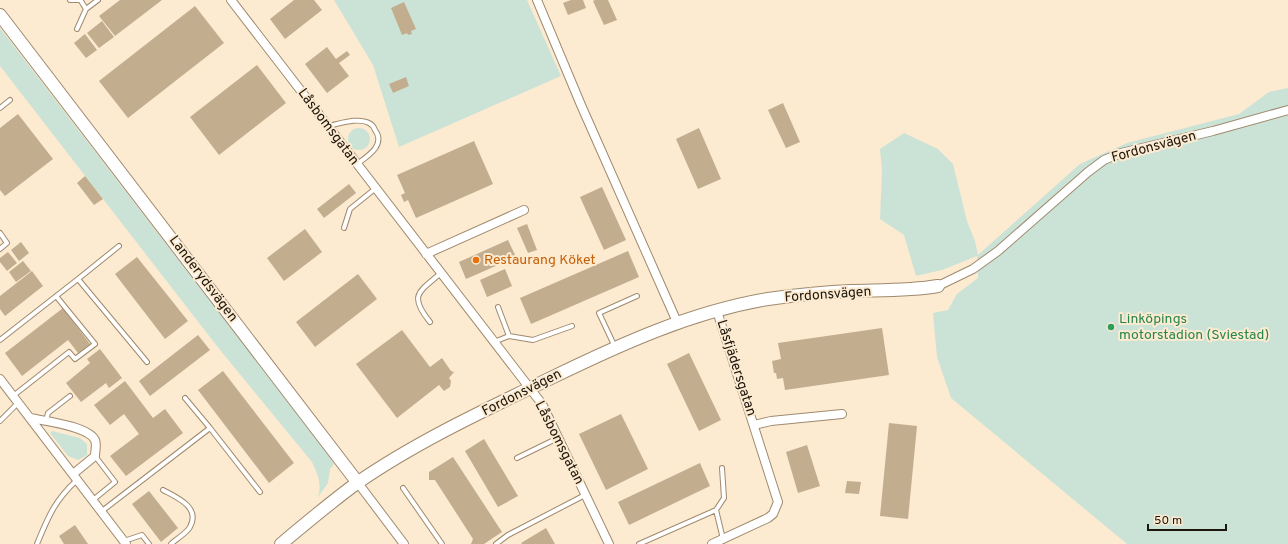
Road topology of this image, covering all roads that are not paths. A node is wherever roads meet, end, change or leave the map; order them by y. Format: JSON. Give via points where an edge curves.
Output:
{"nodes":[{"id":1,"x":70,"y":0,"type":"edge"},
{"id":2,"x":98,"y":0,"type":"edge"},
{"id":3,"x":231,"y":0,"type":"edge"},
{"id":4,"x":537,"y":0,"type":"edge"},
{"id":5,"x":81,"y":1,"type":"edge"},
{"id":6,"x":86,"y":9,"type":"junction"},
{"id":7,"x":0,"y":15,"type":"edge"},
{"id":8,"x":77,"y":29,"type":"dead end"},
{"id":9,"x":10,"y":100,"type":"dead end"},
{"id":10,"x":0,"y":108,"type":"edge"},
{"id":11,"x":1288,"y":110,"type":"edge"},
{"id":12,"x":328,"y":126,"type":"junction"},
{"id":13,"x":357,"y":164,"type":"junction"},
{"id":14,"x":376,"y":188,"type":"junction"},
{"id":15,"x":524,"y":210,"type":"dead end"},
{"id":16,"x":344,"y":228,"type":"dead end"},
{"id":17,"x":0,"y":233,"type":"edge"},
{"id":18,"x":118,"y":246,"type":"dead end"},
{"id":19,"x":0,"y":249,"type":"edge"},
{"id":20,"x":426,"y":254,"type":"junction"},
{"id":21,"x":440,"y":273,"type":"junction"},
{"id":22,"x":78,"y":279,"type":"junction"},
{"id":23,"x":938,"y":286,"type":"joint"},
{"id":24,"x":56,"y":296,"type":"junction"},
{"id":25,"x":637,"y":296,"type":"dead end"},
{"id":26,"x":498,"y":307,"type":"dead end"},
{"id":27,"x":717,"y":311,"type":"junction"},
{"id":28,"x":430,"y":322,"type":"dead end"},
{"id":29,"x":677,"y":322,"type":"junction"},
{"id":30,"x":572,"y":326,"type":"dead end"},
{"id":31,"x":508,"y":336,"type":"junction"},
{"id":32,"x":0,"y":340,"type":"edge"},
{"id":33,"x":494,"y":342,"type":"junction"},
{"id":34,"x":615,"y":347,"type":"junction"},
{"id":35,"x":147,"y":362,"type":"dead end"},
{"id":36,"x":0,"y":379,"type":"edge"},
{"id":37,"x":530,"y":388,"type":"junction"},
{"id":38,"x":70,"y":396,"type":"dead end"},
{"id":39,"x":185,"y":398,"type":"dead end"},
{"id":40,"x":16,"y":399,"type":"junction"},
{"id":41,"x":842,"y":414,"type":"dead end"},
{"id":42,"x":30,"y":418,"type":"junction"},
{"id":43,"x":0,"y":421,"type":"edge"},
{"id":44,"x":46,"y":422,"type":"junction"},
{"id":45,"x":754,"y":425,"type":"junction"},
{"id":46,"x":210,"y":428,"type":"junction"},
{"id":47,"x":558,"y":438,"type":"junction"},
{"id":48,"x":95,"y":456,"type":"junction"},
{"id":49,"x":517,"y":458,"type":"dead end"},
{"id":50,"x":722,"y":468,"type":"dead end"},
{"id":51,"x":75,"y":477,"type":"junction"},
{"id":52,"x":358,"y":483,"type":"junction"},
{"id":53,"x":403,"y":488,"type":"dead end"},
{"id":54,"x":162,"y":490,"type":"dead end"},
{"id":55,"x":260,"y":492,"type":"dead end"},
{"id":56,"x":586,"y":495,"type":"junction"},
{"id":57,"x":92,"y":500,"type":"junction"},
{"id":58,"x":716,"y":510,"type":"junction"},
{"id":59,"x":102,"y":511,"type":"junction"},
{"id":60,"x":723,"y":539,"type":"junction"},
{"id":61,"x":124,"y":542,"type":"edge"},
{"id":62,"x":37,"y":544,"type":"edge"},
{"id":63,"x":148,"y":544,"type":"edge"},
{"id":64,"x":171,"y":544,"type":"edge"},
{"id":65,"x":281,"y":544,"type":"edge"},
{"id":66,"x":404,"y":544,"type":"edge"},
{"id":67,"x":442,"y":544,"type":"edge"},
{"id":68,"x":496,"y":544,"type":"edge"},
{"id":69,"x":609,"y":544,"type":"edge"},
{"id":70,"x":639,"y":544,"type":"edge"},
{"id":71,"x":712,"y":544,"type":"edge"}],
"edges":[{"from":1,"to":5,"type":"lane"},
{"from":2,"to":6,"type":"lane"},
{"from":3,"to":12,"type":"street","name":"Låsbomsgatan"},
{"from":4,"to":29,"type":"street"},
{"from":5,"to":6,"type":"lane"},
{"from":6,"to":8,"type":"lane"},
{"from":7,"to":52,"type":"street","name":"Landerydsvägen"},
{"from":9,"to":10,"type":"lane"},
{"from":11,"to":23,"type":"street","name":"Fordonsvägen","via":[[1121,153],[1104,160],[998,251],[973,269]]},
{"from":12,"to":13,"type":"street","name":"Låsbomsgatan"},
{"from":12,"to":13,"type":"lane","via":[[362,121],[373,127],[378,139],[377,144],[369,156]]},
{"from":13,"to":14,"type":"street","name":"Låsbomsgatan"},
{"from":14,"to":16,"type":"lane","via":[[350,209]]},
{"from":14,"to":20,"type":"street","name":"Låsbomsgatan"},
{"from":15,"to":20,"type":"street"},
{"from":17,"to":19,"type":"lane","via":[[7,242]]},
{"from":18,"to":22,"type":"lane"},
{"from":20,"to":21,"type":"street","name":"Låsbomsgatan"},
{"from":21,"to":28,"type":"lane","via":[[419,292],[417,300]]},
{"from":21,"to":33,"type":"street","name":"Låsbomsgatan"},
{"from":22,"to":24,"type":"lane"},
{"from":22,"to":35,"type":"lane"},
{"from":23,"to":27,"type":"street","name":"Fordonsvägen","via":[[901,291],[812,294],[767,299]]},
{"from":24,"to":32,"type":"lane"},
{"from":24,"to":40,"type":"lane","via":[[95,344],[75,359],[69,352]]},
{"from":25,"to":34,"type":"lane","via":[[599,313]]},
{"from":26,"to":31,"type":"lane"},
{"from":27,"to":29,"type":"street","name":"Fordonsvägen"},
{"from":27,"to":45,"type":"street","name":"Låsfjädersgatan"},
{"from":29,"to":34,"type":"street","name":"Fordonsvägen"},
{"from":30,"to":31,"type":"lane","via":[[533,340]]},
{"from":31,"to":33,"type":"lane"},
{"from":33,"to":37,"type":"street","name":"Låsbomsgatan"},
{"from":34,"to":37,"type":"street","name":"Fordonsvägen"},
{"from":36,"to":40,"type":"street"},
{"from":37,"to":47,"type":"street","name":"Låsbomsgatan","via":[[542,404]]},
{"from":37,"to":52,"type":"street","name":"Fordonsvägen","via":[[445,432]]},
{"from":38,"to":44,"type":"lane","via":[[48,413]]},
{"from":39,"to":46,"type":"lane"},
{"from":40,"to":42,"type":"street"},
{"from":40,"to":43,"type":"lane"},
{"from":41,"to":45,"type":"street","name":"Låsfjädersgatan"},
{"from":42,"to":44,"type":"street"},
{"from":42,"to":51,"type":"street"},
{"from":44,"to":48,"type":"street","via":[[80,429],[89,434],[95,440]]},
{"from":45,"to":60,"type":"street","name":"Låsfjädersgatan","via":[[777,495],[776,508],[768,518]]},
{"from":46,"to":55,"type":"lane"},
{"from":46,"to":59,"type":"lane"},
{"from":47,"to":49,"type":"lane"},
{"from":47,"to":56,"type":"street","name":"Låsbomsgatan"},
{"from":48,"to":51,"type":"street"},
{"from":48,"to":57,"type":"lane","via":[[115,482]]},
{"from":50,"to":58,"type":"lane","via":[[724,498]]},
{"from":51,"to":57,"type":"street"},
{"from":51,"to":62,"type":"lane","via":[[48,518]]},
{"from":52,"to":65,"type":"street","name":"Fordonsvägen"},
{"from":52,"to":66,"type":"street","name":"Landerydsvägen"},
{"from":53,"to":67,"type":"lane"},
{"from":54,"to":64,"type":"lane","via":[[186,502],[192,515],[190,528]]},
{"from":56,"to":68,"type":"lane","via":[[508,535]]},
{"from":56,"to":69,"type":"street","name":"Låsbomsgatan"},
{"from":57,"to":59,"type":"street"},
{"from":58,"to":60,"type":"lane"},
{"from":58,"to":70,"type":"lane"},
{"from":59,"to":61,"type":"street"},
{"from":60,"to":71,"type":"street","name":"Låsfjädersgatan"},
{"from":61,"to":63,"type":"lane","via":[[142,535]]}]}
